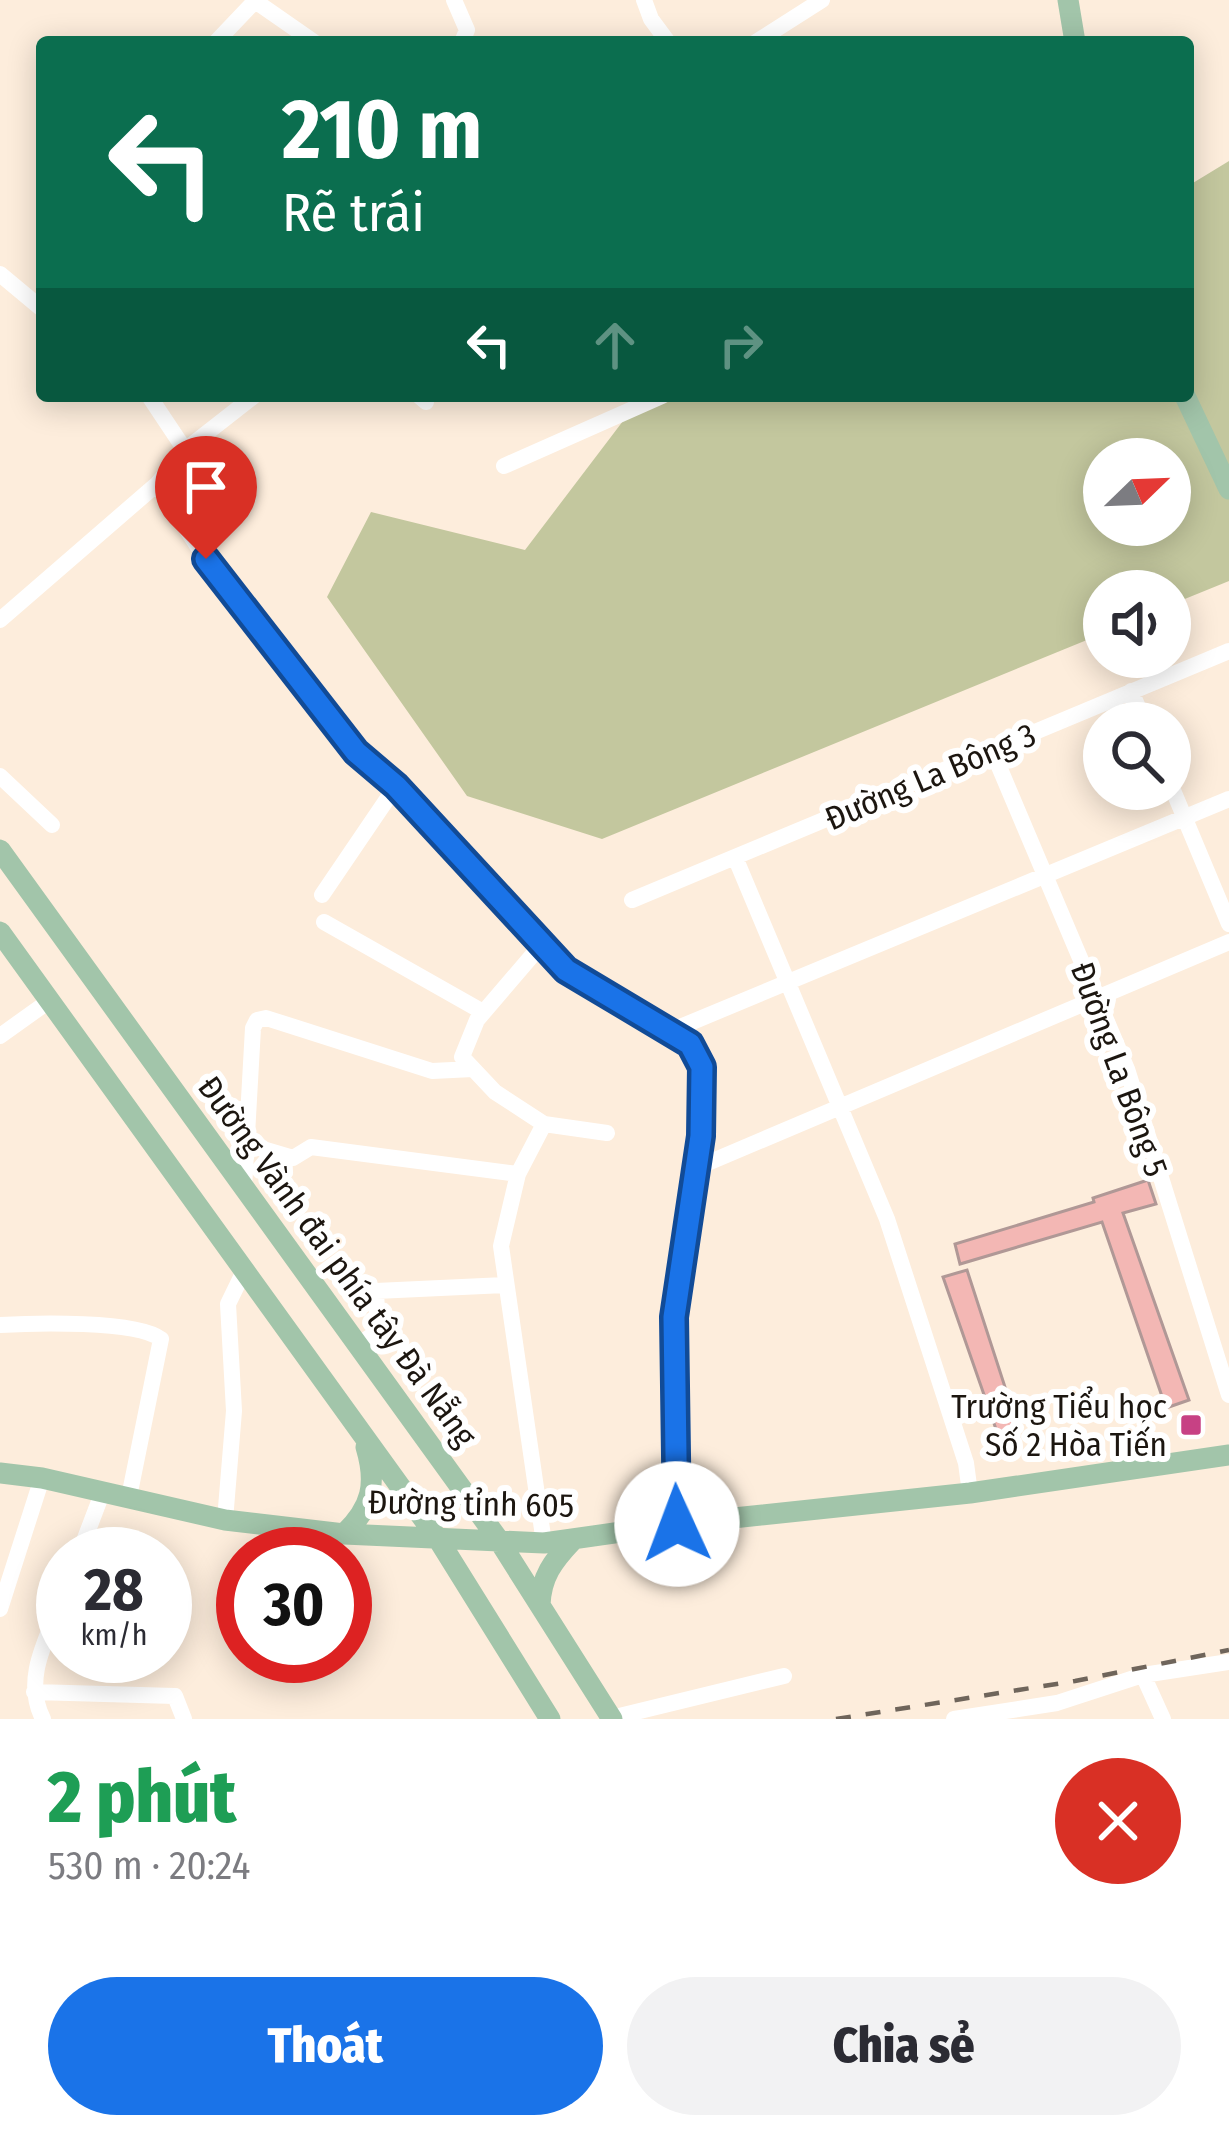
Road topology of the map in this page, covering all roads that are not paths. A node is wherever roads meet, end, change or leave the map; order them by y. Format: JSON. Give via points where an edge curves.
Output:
{"nodes":[{"id":1,"x":454,"y":0,"type":"edge"},
{"id":2,"x":644,"y":0,"type":"edge"},
{"id":3,"x":822,"y":0,"type":"edge"},
{"id":4,"x":1068,"y":0,"type":"edge"},
{"id":5,"x":256,"y":1,"type":"edge"},
{"id":6,"x":221,"y":36,"type":"edge"},
{"id":7,"x":306,"y":36,"type":"edge"},
{"id":8,"x":466,"y":36,"type":"edge"},
{"id":9,"x":664,"y":36,"type":"edge"},
{"id":10,"x":765,"y":36,"type":"edge"},
{"id":11,"x":1074,"y":36,"type":"edge"},
{"id":12,"x":0,"y":274,"type":"edge"},
{"id":13,"x":36,"y":304,"type":"edge"},
{"id":14,"x":153,"y":402,"type":"edge"},
{"id":15,"x":246,"y":402,"type":"edge"},
{"id":16,"x":648,"y":402,"type":"edge"},
{"id":17,"x":1188,"y":402,"type":"edge"},
{"id":18,"x":185,"y":449,"type":"junction"},
{"id":19,"x":504,"y":466,"type":"dead end"},
{"id":20,"x":158,"y":484,"type":"junction"},
{"id":21,"x":1229,"y":489,"type":"edge"},
{"id":22,"x":0,"y":620,"type":"edge"},
{"id":23,"x":1229,"y":651,"type":"edge"},
{"id":24,"x":1131,"y":692,"type":"junction"},
{"id":25,"x":1135,"y":702,"type":"edge"},
{"id":26,"x":992,"y":750,"type":"junction"},
{"id":27,"x":0,"y":776,"type":"edge"},
{"id":28,"x":396,"y":786,"type":"junction"},
{"id":29,"x":1229,"y":800,"type":"edge"},
{"id":30,"x":1182,"y":810,"type":"edge"},
{"id":31,"x":1185,"y":818,"type":"junction"},
{"id":32,"x":52,"y":826,"type":"dead end"},
{"id":33,"x":0,"y":850,"type":"edge"},
{"id":34,"x":735,"y":857,"type":"junction"},
{"id":35,"x":1044,"y":876,"type":"junction"},
{"id":36,"x":322,"y":895,"type":"dead end"},
{"id":37,"x":632,"y":900,"type":"dead end"},
{"id":38,"x":324,"y":922,"type":"dead end"},
{"id":39,"x":1229,"y":923,"type":"edge"},
{"id":40,"x":0,"y":932,"type":"edge"},
{"id":41,"x":1229,"y":942,"type":"edge"},
{"id":42,"x":542,"y":944,"type":"junction"},
{"id":43,"x":787,"y":983,"type":"junction"},
{"id":44,"x":1096,"y":999,"type":"junction"},
{"id":45,"x":50,"y":1001,"type":"junction"},
{"id":46,"x":483,"y":1012,"type":"junction"},
{"id":47,"x":668,"y":1032,"type":"junction"},
{"id":48,"x":0,"y":1036,"type":"edge"},
{"id":49,"x":473,"y":1069,"type":"junction"},
{"id":50,"x":839,"y":1109,"type":"junction"},
{"id":51,"x":544,"y":1124,"type":"junction"},
{"id":52,"x":607,"y":1133,"type":"dead end"},
{"id":53,"x":244,"y":1143,"type":"junction"},
{"id":54,"x":696,"y":1168,"type":"junction"},
{"id":55,"x":518,"y":1174,"type":"junction"},
{"id":56,"x":244,"y":1189,"type":"junction"},
{"id":57,"x":245,"y":1269,"type":"junction"},
{"id":58,"x":505,"y":1285,"type":"junction"},
{"id":59,"x":0,"y":1324,"type":"edge"},
{"id":60,"x":360,"y":1343,"type":"junction"},
{"id":61,"x":1229,"y":1395,"type":"edge"},
{"id":62,"x":360,"y":1430,"type":"junction"},
{"id":63,"x":1229,"y":1455,"type":"edge"},
{"id":64,"x":0,"y":1473,"type":"edge"},
{"id":65,"x":42,"y":1478,"type":"junction"},
{"id":66,"x":103,"y":1491,"type":"junction"},
{"id":67,"x":970,"y":1493,"type":"junction"},
{"id":68,"x":129,"y":1497,"type":"junction"},
{"id":69,"x":225,"y":1520,"type":"junction"},
{"id":70,"x":677,"y":1524,"type":"junction"},
{"id":71,"x":89,"y":1527,"type":"edge"},
{"id":72,"x":284,"y":1527,"type":"edge"},
{"id":73,"x":350,"y":1527,"type":"edge"},
{"id":74,"x":372,"y":1535,"type":"edge"},
{"id":75,"x":438,"y":1539,"type":"junction"},
{"id":76,"x":498,"y":1539,"type":"junction"},
{"id":77,"x":572,"y":1541,"type":"junction"},
{"id":78,"x":544,"y":1543,"type":"junction"},
{"id":79,"x":540,"y":1605,"type":"junction"},
{"id":80,"x":0,"y":1609,"type":"edge"},
{"id":81,"x":1229,"y":1662,"type":"edge"},
{"id":82,"x":36,"y":1669,"type":"edge"},
{"id":83,"x":784,"y":1676,"type":"dead end"},
{"id":84,"x":1143,"y":1676,"type":"junction"},
{"id":85,"x":34,"y":1692,"type":"junction"},
{"id":86,"x":1016,"y":1714,"type":"edge"},
{"id":87,"x":43,"y":1719,"type":"edge"},
{"id":88,"x":184,"y":1719,"type":"edge"},
{"id":89,"x":550,"y":1719,"type":"edge"},
{"id":90,"x":611,"y":1719,"type":"edge"},
{"id":91,"x":954,"y":1719,"type":"edge"},
{"id":92,"x":1163,"y":1719,"type":"edge"}],
"edges":[{"from":1,"to":8,"type":"street"},
{"from":2,"to":9,"type":"street"},
{"from":3,"to":10,"type":"street"},
{"from":4,"to":11,"type":"main road"},
{"from":5,"to":6,"type":"street"},
{"from":5,"to":7,"type":"street"},
{"from":12,"to":13,"type":"street"},
{"from":14,"to":18,"type":"street"},
{"from":15,"to":18,"type":"street"},
{"from":16,"to":19,"type":"street"},
{"from":17,"to":21,"type":"main road"},
{"from":18,"to":20,"type":"street"},
{"from":20,"to":22,"type":"street"},
{"from":20,"to":28,"type":"street","via":[[206,559],[343,734]]},
{"from":23,"to":24,"type":"street","name":"Đường La Bông 3"},
{"from":24,"to":25,"type":"street"},
{"from":24,"to":26,"type":"street","name":"Đường La Bông 3"},
{"from":26,"to":34,"type":"street","name":"Đường La Bông 3"},
{"from":26,"to":35,"type":"street","name":"Đường La Bông 5"},
{"from":27,"to":32,"type":"street"},
{"from":28,"to":36,"type":"street"},
{"from":28,"to":42,"type":"street"},
{"from":29,"to":31,"type":"street"},
{"from":30,"to":31,"type":"street"},
{"from":31,"to":35,"type":"street"},
{"from":31,"to":39,"type":"street"},
{"from":33,"to":56,"type":"main road","name":"Đường Vành đai phía tây Đà Nẵng"},
{"from":34,"to":37,"type":"street","name":"Đường La Bông 3"},
{"from":34,"to":43,"type":"street"},
{"from":35,"to":43,"type":"street"},
{"from":35,"to":44,"type":"street","name":"Đường La Bông 5"},
{"from":38,"to":46,"type":"street"},
{"from":40,"to":45,"type":"main road"},
{"from":41,"to":44,"type":"street"},
{"from":42,"to":46,"type":"street"},
{"from":42,"to":47,"type":"street","via":[[566,970]]},
{"from":43,"to":47,"type":"street"},
{"from":43,"to":50,"type":"street"},
{"from":44,"to":50,"type":"street"},
{"from":44,"to":61,"type":"street","name":"Đường La Bông 5","via":[[1127,1069]]},
{"from":45,"to":48,"type":"street"},
{"from":45,"to":57,"type":"main road"},
{"from":46,"to":49,"type":"street","via":[[462,1057]]},
{"from":47,"to":54,"type":"street","via":[[701,1061]]},
{"from":49,"to":51,"type":"street"},
{"from":49,"to":53,"type":"street","via":[[432,1070],[261,1018],[253,1028]]},
{"from":50,"to":54,"type":"street"},
{"from":50,"to":67,"type":"street","via":[[887,1219]]},
{"from":51,"to":52,"type":"street"},
{"from":51,"to":55,"type":"street"},
{"from":53,"to":55,"type":"street","via":[[293,1158],[310,1147]]},
{"from":53,"to":56,"type":"street"},
{"from":54,"to":70,"type":"street","via":[[674,1317]]},
{"from":55,"to":58,"type":"street","via":[[501,1246]]},
{"from":56,"to":60,"type":"main road","name":"Đường Vành đai phía tây Đà Nẵng"},
{"from":57,"to":62,"type":"main road"},
{"from":57,"to":69,"type":"street","via":[[228,1304],[234,1412]]},
{"from":58,"to":60,"type":"street","via":[[376,1291],[378,1331]]},
{"from":58,"to":78,"type":"street"},
{"from":59,"to":68,"type":"street","via":[[123,1328],[161,1339]]},
{"from":60,"to":76,"type":"main road","name":"Đường Vành đai phía tây Đà Nẵng"},
{"from":62,"to":73,"type":"main road","via":[[372,1491]]},
{"from":62,"to":75,"type":"main road"},
{"from":63,"to":67,"type":"main road","name":"Đường tỉnh 605"},
{"from":64,"to":65,"type":"main road","name":"Đường tỉnh 605"},
{"from":65,"to":66,"type":"main road","name":"Đường tỉnh 605"},
{"from":65,"to":80,"type":"street"},
{"from":66,"to":68,"type":"main road","name":"Đường tỉnh 605"},
{"from":66,"to":71,"type":"street"},
{"from":67,"to":70,"type":"main road","name":"Đường tỉnh 605"},
{"from":68,"to":69,"type":"main road","name":"Đường tỉnh 605"},
{"from":69,"to":72,"type":"main road","name":"Đường tỉnh 605"},
{"from":70,"to":77,"type":"main road","name":"Đường tỉnh 605"},
{"from":74,"to":75,"type":"main road","name":"Đường tỉnh 605"},
{"from":75,"to":76,"type":"main road","name":"Đường tỉnh 605"},
{"from":75,"to":89,"type":"main road"},
{"from":76,"to":78,"type":"main road","name":"Đường tỉnh 605"},
{"from":76,"to":79,"type":"main road","name":"Đường Vành đai phía tây Đà Nẵng"},
{"from":77,"to":78,"type":"main road","name":"Đường tỉnh 605"},
{"from":77,"to":79,"type":"main road","via":[[547,1571]]},
{"from":79,"to":90,"type":"main road","name":"Đường Vành đai phía tây Đà Nẵng"},
{"from":81,"to":84,"type":"street"},
{"from":82,"to":85,"type":"street"},
{"from":83,"to":90,"type":"street"},
{"from":84,"to":86,"type":"street"},
{"from":84,"to":92,"type":"street"},
{"from":85,"to":87,"type":"street"},
{"from":85,"to":88,"type":"street","via":[[175,1696]]},
{"from":86,"to":91,"type":"street"}]}
